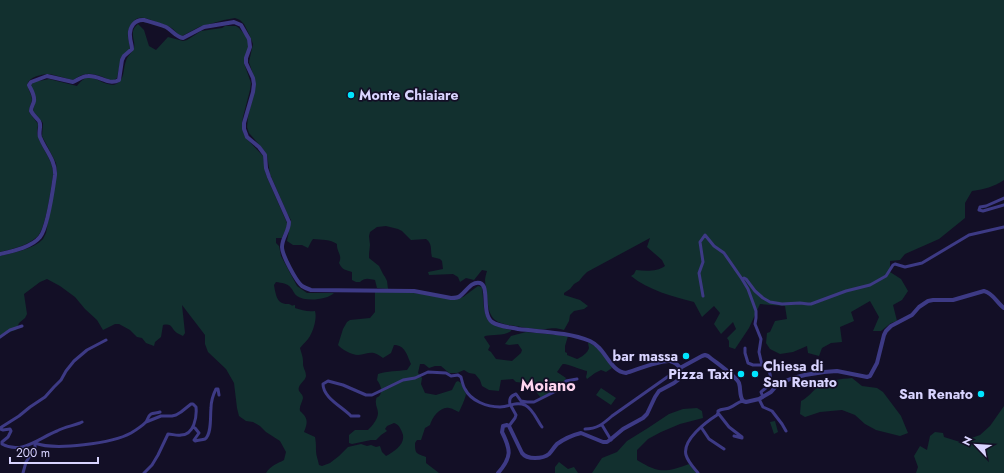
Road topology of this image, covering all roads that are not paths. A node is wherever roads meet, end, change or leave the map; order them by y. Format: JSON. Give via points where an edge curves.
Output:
{"nodes":[{"id":1,"x":1004,"y":198,"type":"edge"},
{"id":2,"x":1004,"y":205,"type":"edge"},
{"id":3,"x":1004,"y":227,"type":"edge"},
{"id":4,"x":0,"y":254,"type":"edge"},
{"id":5,"x":742,"y":279,"type":"junction"},
{"id":6,"x":703,"y":296,"type":"dead end"},
{"id":7,"x":1004,"y":308,"type":"edge"},
{"id":8,"x":22,"y":326,"type":"dead end"},
{"id":9,"x":0,"y":338,"type":"edge"},
{"id":10,"x":106,"y":340,"type":"dead end"},
{"id":11,"x":745,"y":348,"type":"dead end"},
{"id":12,"x":762,"y":365,"type":"junction"},
{"id":13,"x":680,"y":368,"type":"junction"},
{"id":14,"x":577,"y":379,"type":"dead end"},
{"id":15,"x":219,"y":395,"type":"dead end"},
{"id":16,"x":763,"y":397,"type":"junction"},
{"id":17,"x":759,"y":400,"type":"junction"},
{"id":18,"x":743,"y":401,"type":"junction"},
{"id":19,"x":511,"y":405,"type":"junction"},
{"id":20,"x":160,"y":412,"type":"dead end"},
{"id":21,"x":718,"y":413,"type":"junction"},
{"id":22,"x":359,"y":416,"type":"dead end"},
{"id":23,"x":82,"y":422,"type":"dead end"},
{"id":24,"x":145,"y":423,"type":"junction"},
{"id":25,"x":602,"y":425,"type":"junction"},
{"id":26,"x":509,"y":426,"type":"junction"},
{"id":27,"x":193,"y":427,"type":"junction"},
{"id":28,"x":542,"y":427,"type":"dead end"},
{"id":29,"x":701,"y":427,"type":"junction"},
{"id":30,"x":0,"y":428,"type":"edge"},
{"id":31,"x":585,"y":429,"type":"dead end"},
{"id":32,"x":786,"y":431,"type":"dead end"},
{"id":33,"x":734,"y":436,"type":"dead end"},
{"id":34,"x":611,"y":440,"type":"junction"},
{"id":35,"x":35,"y":443,"type":"junction"},
{"id":36,"x":724,"y":450,"type":"dead end"},
{"id":37,"x":23,"y":473,"type":"edge"},
{"id":38,"x":144,"y":473,"type":"edge"},
{"id":39,"x":498,"y":473,"type":"edge"},
{"id":40,"x":698,"y":473,"type":"edge"}],
"edges":[{"from":1,"to":2,"type":"street","via":[[980,207],[979,210]]},
{"from":3,"to":5,"type":"street","via":[[970,234],[922,263],[905,267],[895,264],[886,276],[870,285],[811,304],[770,302],[755,292],[746,279]]},
{"from":4,"to":13,"type":"street","via":[[15,251],[34,242],[40,238],[46,224],[55,170],[39,135],[40,123],[31,111],[34,102],[30,85],[32,80],[47,76],[73,82],[81,77],[91,76],[111,82],[119,80],[122,60],[132,50],[131,29],[133,24],[140,20],[166,28],[180,38],[204,27],[234,22],[240,25],[249,38],[250,47],[246,63],[254,84],[244,129],[247,137],[266,155],[269,177],[289,222],[282,246],[283,252],[302,286],[311,290],[414,291],[456,298],[476,283],[481,283],[485,289],[489,318],[497,325],[573,336],[593,342],[614,366],[626,373],[666,361]]},
{"from":5,"to":6,"type":"street","via":[[724,253],[705,236],[700,242],[703,262],[699,273]]},
{"from":5,"to":12,"type":"street","via":[[756,311],[755,326],[761,339],[759,352]]},
{"from":7,"to":16,"type":"street","via":[[988,291],[954,300],[928,301],[912,315],[886,330],[870,376],[834,371],[805,375],[778,384]]},
{"from":8,"to":9,"type":"street","via":[[10,330]]},
{"from":10,"to":30,"type":"street","via":[[87,350],[74,361],[63,378],[45,397]]},
{"from":11,"to":12,"type":"street","via":[[748,363],[753,366]]},
{"from":12,"to":16,"type":"street","via":[[768,369],[770,375],[769,384],[761,392]]},
{"from":13,"to":18,"type":"street","via":[[704,355],[708,356],[738,381]]},
{"from":13,"to":25,"type":"street"},
{"from":13,"to":34,"type":"street","via":[[678,380],[659,391],[647,414]]},
{"from":14,"to":19,"type":"street","via":[[566,381],[556,391],[534,402],[521,401],[516,394],[512,395],[509,401]]},
{"from":15,"to":27,"type":"street","via":[[216,389],[211,408],[211,425],[204,440],[195,441],[199,433]]},
{"from":16,"to":17,"type":"street"},
{"from":17,"to":18,"type":"street"},
{"from":17,"to":32,"type":"street","via":[[762,407],[772,410]]},
{"from":18,"to":21,"type":"street","via":[[730,408],[720,409]]},
{"from":19,"to":22,"type":"street","via":[[500,407],[480,403],[466,391],[460,376],[446,373],[428,372],[403,380],[372,395],[328,381],[323,384],[326,393],[335,403],[351,416]]},
{"from":19,"to":26,"type":"street","via":[[516,415]]},
{"from":19,"to":28,"type":"street","via":[[516,403],[526,406]]},
{"from":20,"to":24,"type":"street","via":[[151,414]]},
{"from":21,"to":29,"type":"street"},
{"from":21,"to":33,"type":"street","via":[[742,438]]},
{"from":23,"to":35,"type":"street","via":[[45,436]]},
{"from":24,"to":27,"type":"street","via":[[161,416],[172,416],[193,404],[197,412]]},
{"from":24,"to":35,"type":"street","via":[[122,437],[101,442],[60,446]]},
{"from":25,"to":31,"type":"street"},
{"from":25,"to":34,"type":"street"},
{"from":26,"to":34,"type":"street","via":[[522,453],[528,458],[543,457],[556,444],[581,433],[603,442]]},
{"from":26,"to":39,"type":"street","via":[[503,426],[502,432],[509,449],[508,456]]},
{"from":27,"to":38,"type":"street","via":[[182,436],[168,434],[152,465]]},
{"from":29,"to":36,"type":"street","via":[[709,439]]},
{"from":29,"to":40,"type":"street","via":[[688,440],[685,449],[689,462]]},
{"from":30,"to":35,"type":"street","via":[[11,430],[2,442],[4,445],[13,448]]},
{"from":35,"to":37,"type":"street"}]}
